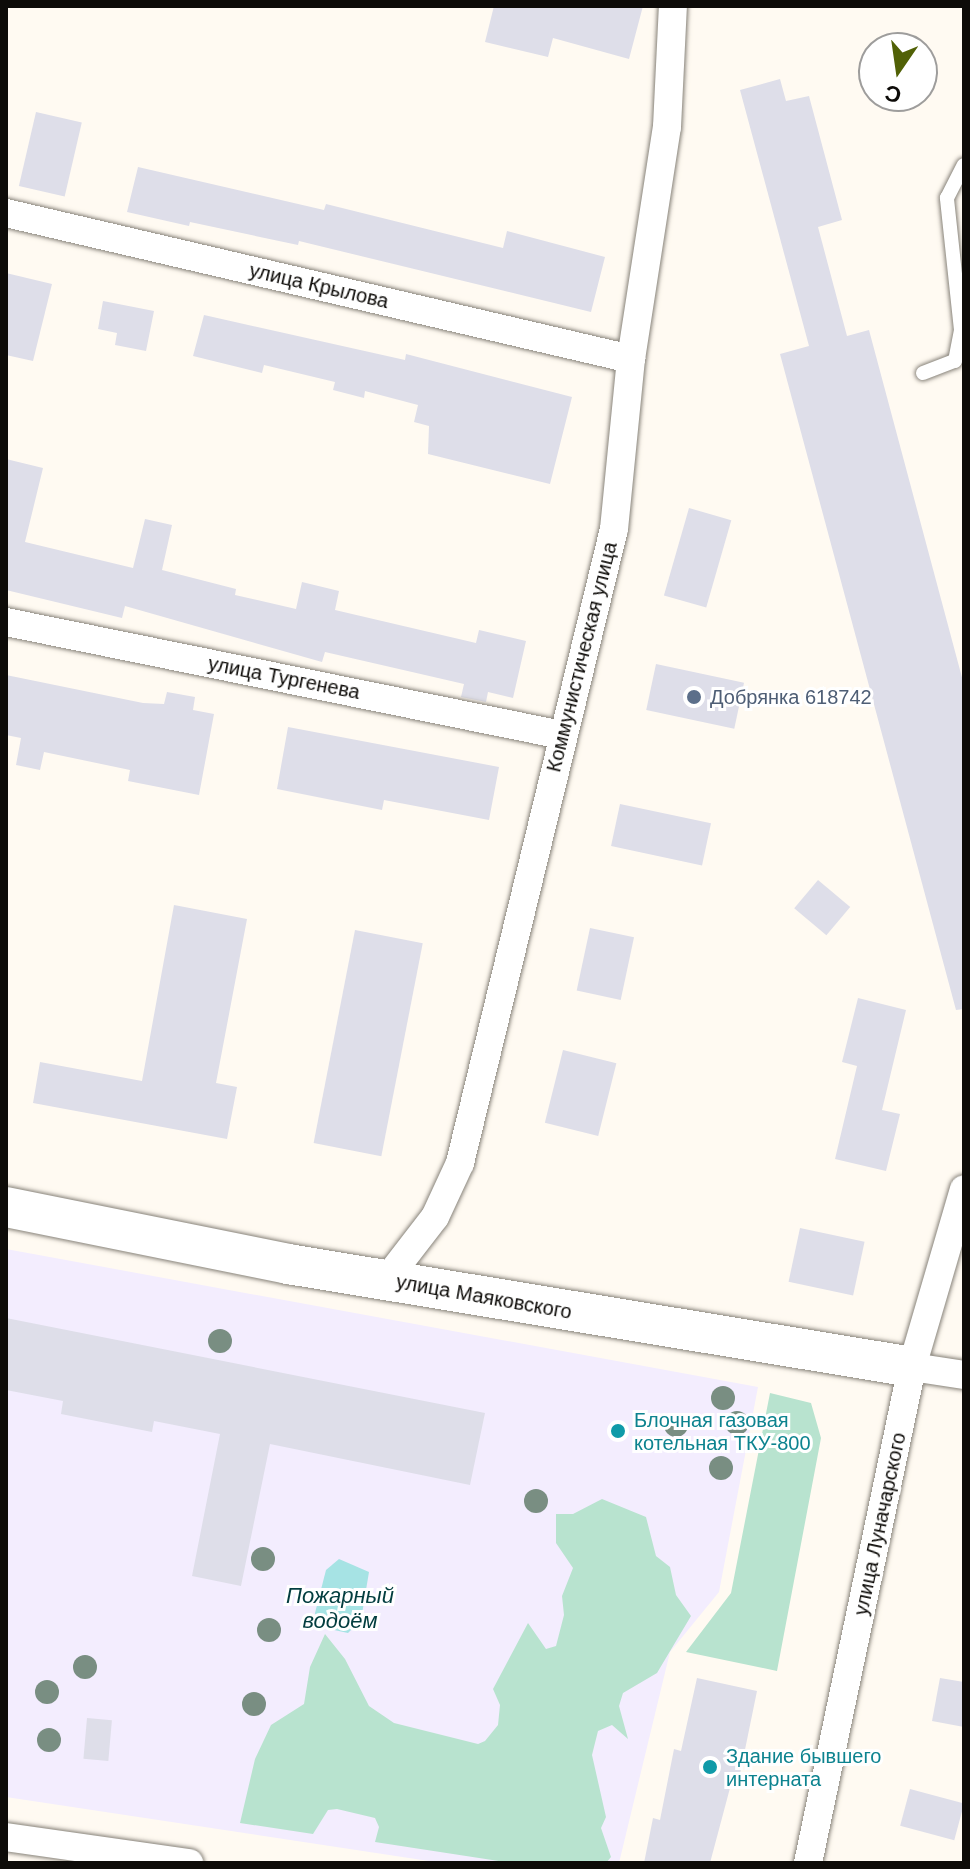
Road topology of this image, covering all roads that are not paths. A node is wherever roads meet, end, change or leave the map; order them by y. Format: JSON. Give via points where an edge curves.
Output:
{"nodes":[{"id":1,"x":673,"y":6,"type":"edge"},
{"id":2,"x":964,"y":165,"type":"edge"},
{"id":3,"x":6,"y":213,"type":"edge"},
{"id":4,"x":631,"y":359,"type":"junction"},
{"id":5,"x":923,"y":373,"type":"dead end"},
{"id":6,"x":6,"y":622,"type":"edge"},
{"id":7,"x":562,"y":735,"type":"junction"},
{"id":8,"x":964,"y":1189,"type":"edge"},
{"id":9,"x":6,"y":1207,"type":"edge"},
{"id":10,"x":387,"y":1279,"type":"junction"},
{"id":11,"x":912,"y":1367,"type":"junction"},
{"id":12,"x":964,"y":1375,"type":"edge"},
{"id":13,"x":6,"y":1837,"type":"edge"},
{"id":14,"x":189,"y":1863,"type":"edge"},
{"id":15,"x":808,"y":1863,"type":"edge"}],
"edges":[{"from":1,"to":4,"type":"street","name":"Коммунистическая улица","via":[[667,127]]},
{"from":2,"to":5,"type":"lane","via":[[947,198],[961,330],[955,361]]},
{"from":3,"to":4,"type":"street","name":"улица Крылова"},
{"from":4,"to":7,"type":"street","name":"Коммунистическая улица","via":[[614,529]]},
{"from":6,"to":7,"type":"street","name":"улица Тургенева"},
{"from":7,"to":10,"type":"street","name":"Коммунистическая улица","via":[[460,1163],[435,1217]]},
{"from":8,"to":11,"type":"street","name":"улица Луначарского"},
{"from":9,"to":10,"type":"street","name":"улица Маяковского"},
{"from":10,"to":11,"type":"street","name":"улица Маяковского"},
{"from":11,"to":12,"type":"street","name":"улица Маяковского"},
{"from":11,"to":15,"type":"street","name":"улица Луначарского"},
{"from":13,"to":14,"type":"street"}]}
